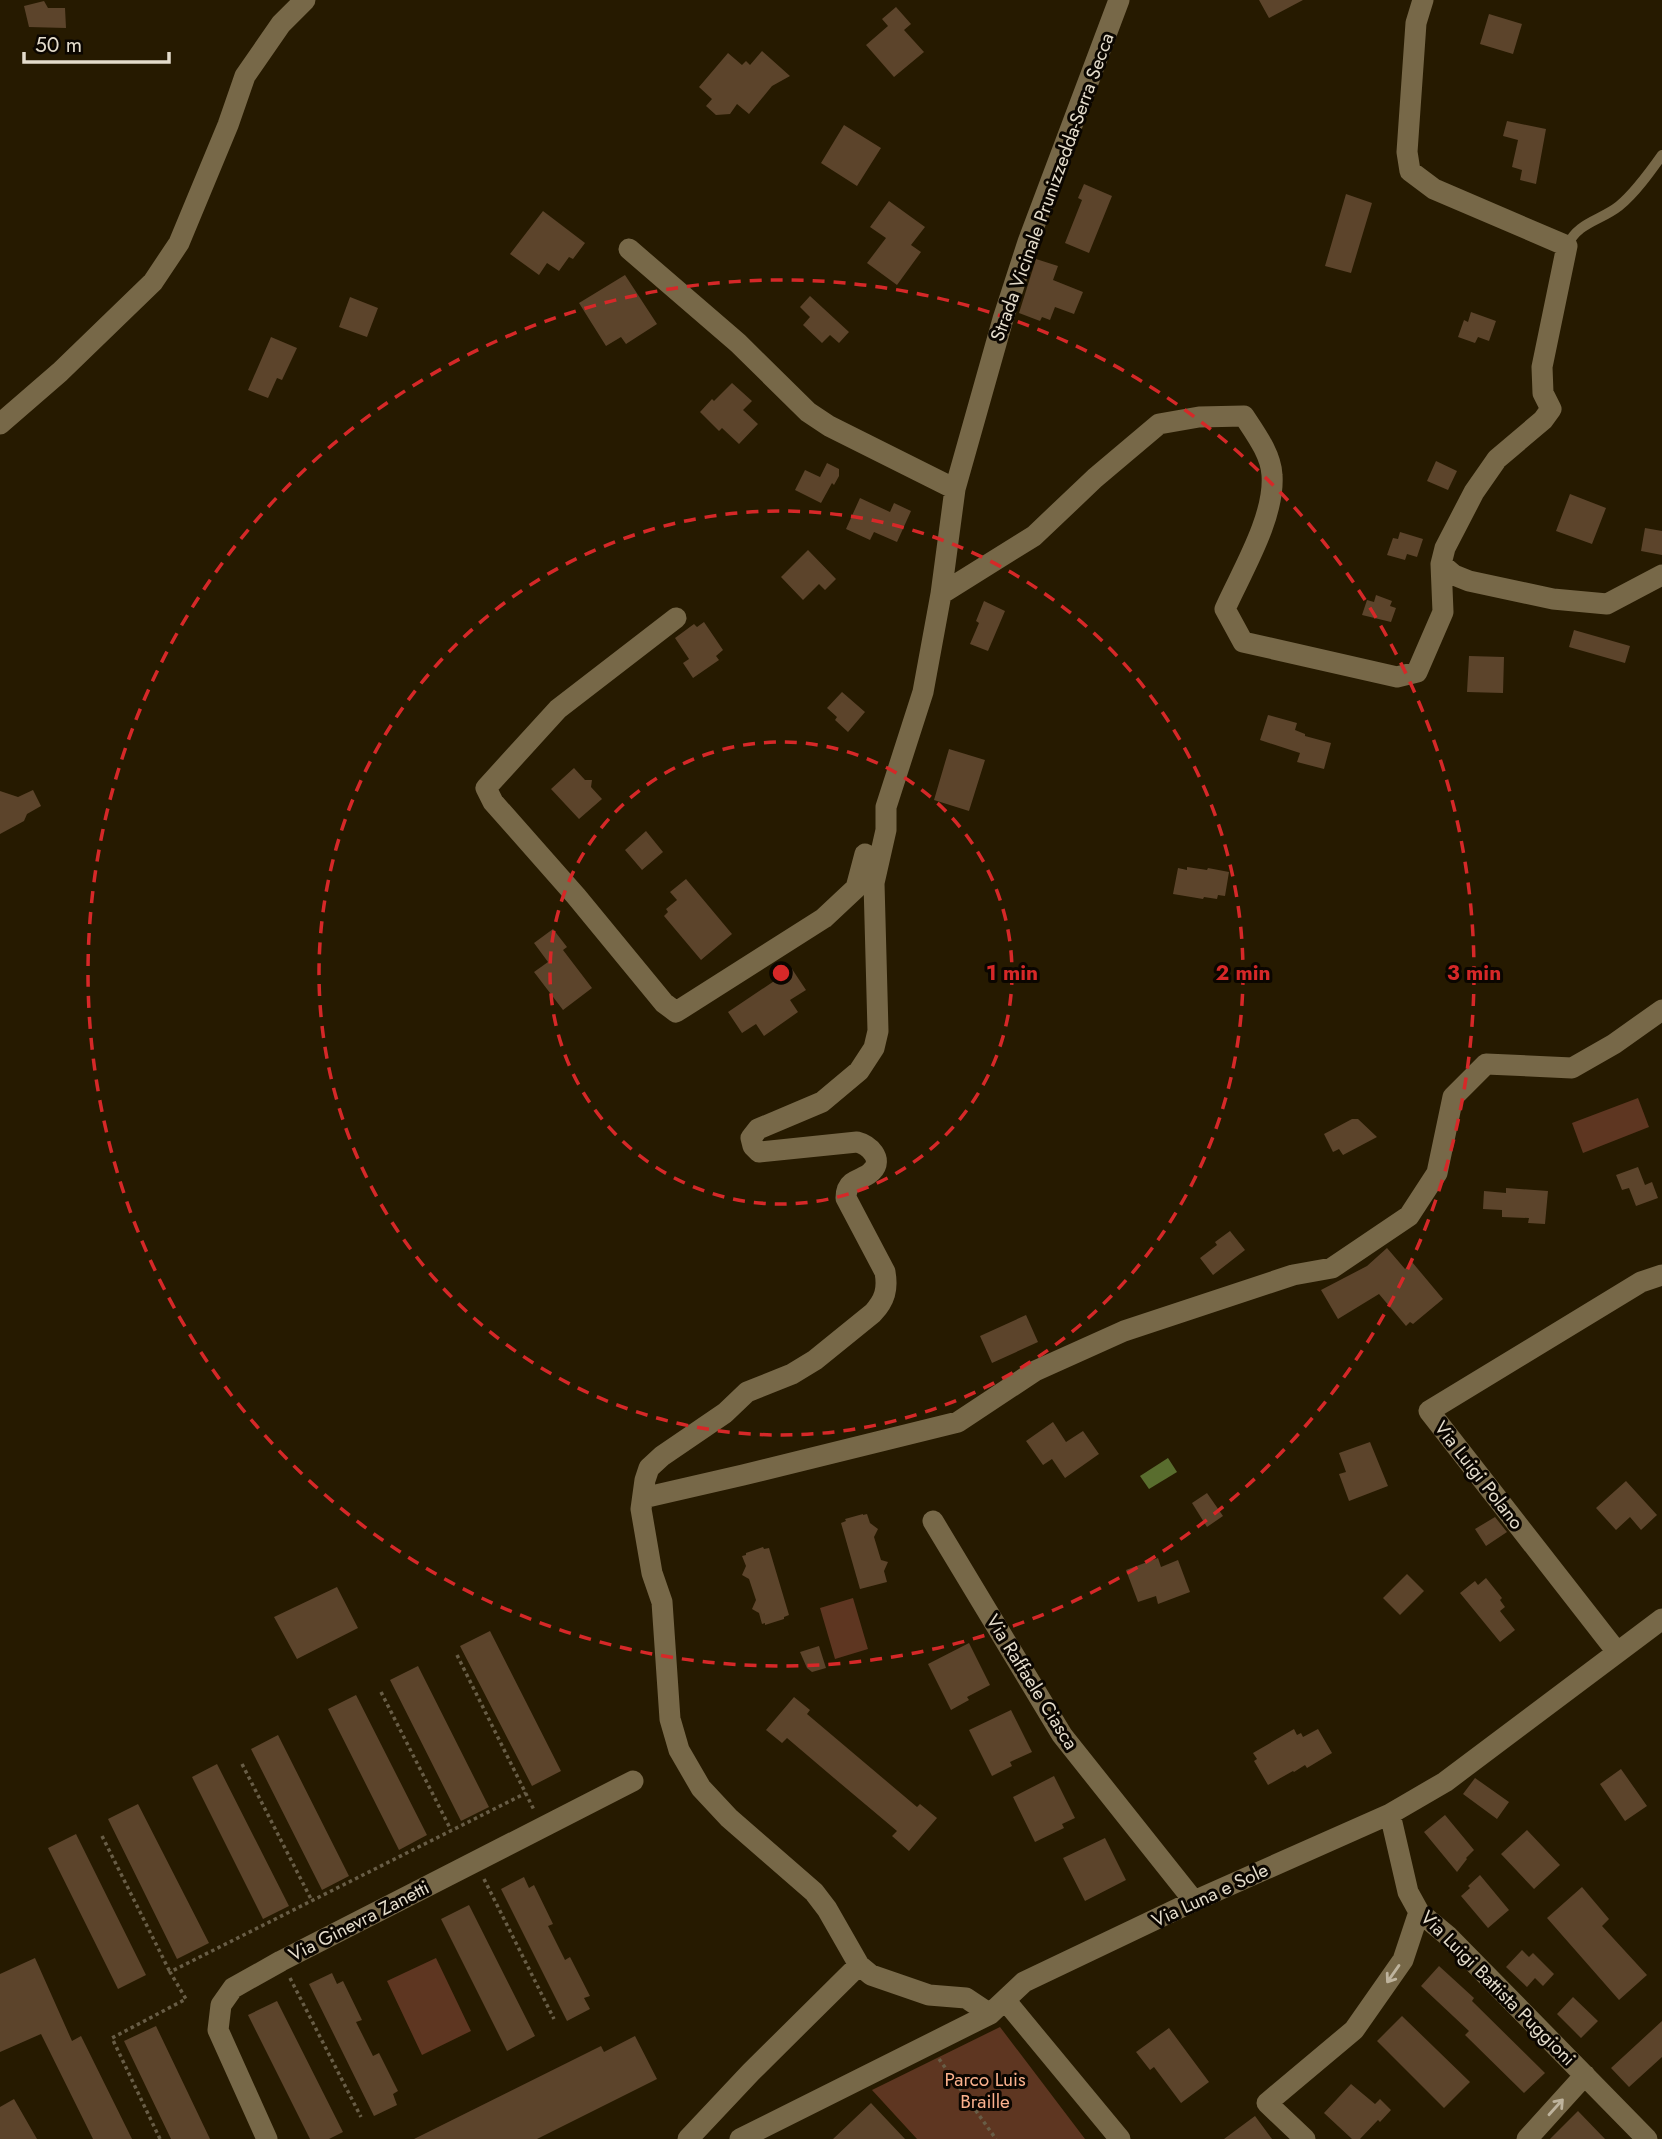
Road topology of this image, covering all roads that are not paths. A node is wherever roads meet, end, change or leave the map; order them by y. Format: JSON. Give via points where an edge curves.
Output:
{"nodes":[{"id":1,"x":305,"y":0,"type":"edge"},
{"id":2,"x":1119,"y":0,"type":"edge"},
{"id":3,"x":1423,"y":0,"type":"edge"},
{"id":4,"x":1662,"y":155,"type":"edge"},
{"id":5,"x":1567,"y":246,"type":"junction"},
{"id":6,"x":629,"y":249,"type":"dead end"},
{"id":7,"x":0,"y":424,"type":"edge"},
{"id":8,"x":955,"y":489,"type":"junction"},
{"id":9,"x":1441,"y":564,"type":"junction"},
{"id":10,"x":1662,"y":575,"type":"edge"},
{"id":11,"x":941,"y":594,"type":"junction"},
{"id":12,"x":676,"y":618,"type":"dead end"},
{"id":13,"x":886,"y":807,"type":"junction"},
{"id":14,"x":1662,"y":1010,"type":"edge"},
{"id":15,"x":1662,"y":1275,"type":"edge"},
{"id":16,"x":643,"y":1497,"type":"junction"},
{"id":17,"x":933,"y":1521,"type":"dead end"},
{"id":18,"x":1662,"y":1619,"type":"edge"},
{"id":19,"x":1617,"y":1652,"type":"junction"},
{"id":20,"x":634,"y":1781,"type":"dead end"},
{"id":21,"x":1390,"y":1814,"type":"junction"},
{"id":22,"x":1194,"y":1901,"type":"junction"},
{"id":23,"x":1419,"y":1912,"type":"junction"},
{"id":24,"x":859,"y":1965,"type":"junction"},
{"id":25,"x":997,"y":2007,"type":"junction"},
{"id":26,"x":1586,"y":2075,"type":"junction"},
{"id":27,"x":267,"y":2139,"type":"edge"},
{"id":28,"x":688,"y":2139,"type":"edge"},
{"id":29,"x":740,"y":2139,"type":"edge"},
{"id":30,"x":1120,"y":2139,"type":"edge"},
{"id":31,"x":1305,"y":2139,"type":"edge"},
{"id":32,"x":1527,"y":2139,"type":"edge"},
{"id":33,"x":1647,"y":2139,"type":"edge"}],
"edges":[{"from":1,"to":7,"type":"street","via":[[281,24],[245,76],[179,243],[153,282]]},
{"from":2,"to":8,"type":"street","name":"Strada Vicinale Prunizzedda-Serra Secca","via":[[1028,243]]},
{"from":3,"to":5,"type":"street","via":[[1415,36],[1410,171],[1434,189]]},
{"from":4,"to":5,"type":"lane","via":[[1619,206],[1586,225]]},
{"from":5,"to":9,"type":"street","via":[[1542,367],[1543,393],[1551,409],[1497,459],[1474,492]]},
{"from":6,"to":8,"type":"street","via":[[738,343],[808,412]]},
{"from":8,"to":11,"type":"street","name":"Strada Vicinale Prunizzedda-Serra Secca"},
{"from":9,"to":10,"type":"street","via":[[1469,581],[1553,599],[1607,604]]},
{"from":9,"to":11,"type":"street","via":[[1443,612],[1417,672],[1397,677],[1243,642],[1225,609],[1268,513],[1272,474],[1262,444],[1244,416],[1199,417],[1159,424],[1034,536]]},
{"from":11,"to":13,"type":"street","name":"Strada Vicinale Prunizzedda-Serra Secca","via":[[923,692]]},
{"from":12,"to":13,"type":"street","via":[[558,709],[486,788],[493,802],[664,1003],[676,1012],[824,918],[856,888]]},
{"from":13,"to":16,"type":"street","name":"Strada Vicinale Prunizzedda-Serra Secca","via":[[886,830],[874,883],[878,1031],[874,1048],[859,1071],[822,1102],[758,1129],[751,1138],[753,1146],[763,1152],[857,1142],[873,1152],[877,1159],[874,1168],[851,1183],[846,1198],[885,1272],[885,1294],[873,1313],[815,1360],[747,1392],[662,1456],[649,1468]]},
{"from":14,"to":16,"type":"street","via":[[1572,1068],[1486,1065],[1453,1097],[1437,1173],[1409,1216],[1332,1268],[1293,1275],[1124,1331],[1035,1371],[958,1422]]},
{"from":15,"to":19,"type":"street","name":"Via Luigi Polano","via":[[1641,1282],[1429,1411]]},
{"from":16,"to":24,"type":"street","name":"Strada Vicinale Prunizzedda-Serra Secca","via":[[652,1573],[662,1602],[670,1720],[679,1750],[701,1788],[729,1818],[814,1892]]},
{"from":17,"to":22,"type":"street","name":"Via Raffaele Ciasca","via":[[1062,1735]]},
{"from":18,"to":19,"type":"street","name":"Via Luna e Sole"},
{"from":19,"to":21,"type":"street","name":"Via Luna e Sole","via":[[1445,1782]]},
{"from":20,"to":27,"type":"street","name":"Via Ginevra Zanetti","via":[[233,1989],[221,2005],[218,2030]]},
{"from":21,"to":22,"type":"street","name":"Via Luna e Sole"},
{"from":21,"to":23,"type":"street","name":"Via Luigi Battista Puggioni","via":[[1408,1892]]},
{"from":22,"to":25,"type":"street","name":"Via Luna e Sole","via":[[1024,1982]]},
{"from":23,"to":26,"type":"street","name":"Via Luigi Battista Puggioni"},
{"from":23,"to":31,"type":"street","one_way":true,"via":[[1403,1960],[1354,2030],[1267,2103]]},
{"from":24,"to":25,"type":"street","via":[[871,1975],[929,1995]]},
{"from":24,"to":28,"type":"street"},
{"from":25,"to":29,"type":"street","name":"Via Luna e Sole"},
{"from":25,"to":30,"type":"street"},
{"from":32,"to":26,"type":"street","one_way":true},
{"from":26,"to":33,"type":"street","name":"Via Luigi Battista Puggioni"}]}
